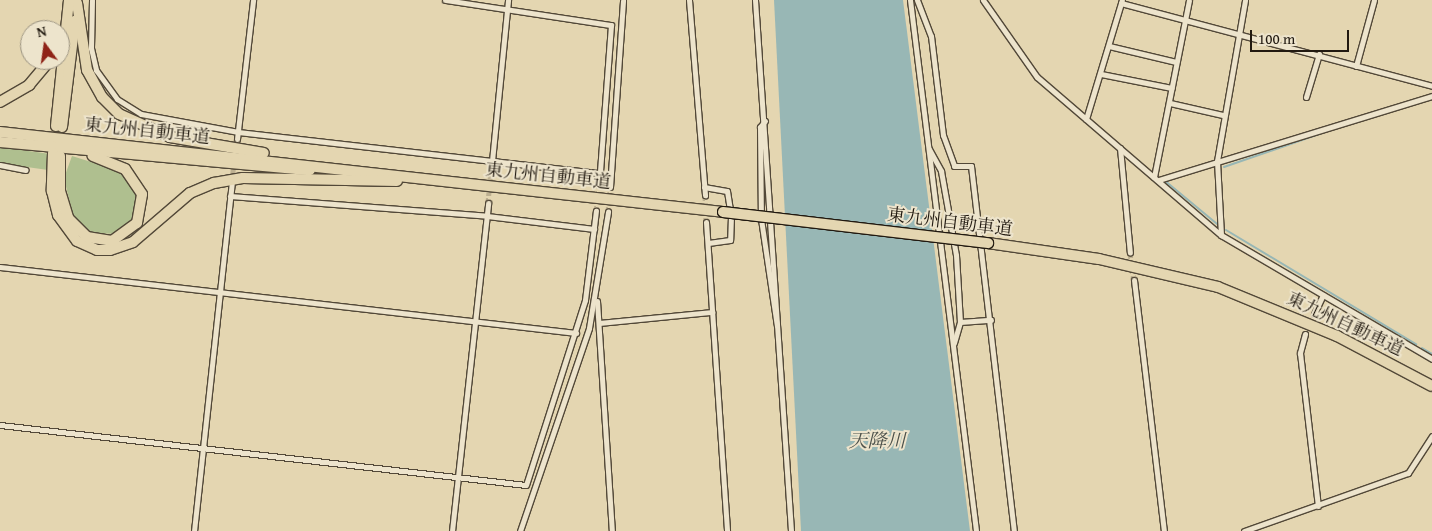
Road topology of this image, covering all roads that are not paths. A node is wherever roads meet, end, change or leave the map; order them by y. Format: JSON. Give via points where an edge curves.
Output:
{"nodes":[{"id":1,"x":92,"y":0,"type":"edge"},
{"id":2,"x":253,"y":0,"type":"edge"},
{"id":3,"x":445,"y":0,"type":"edge"},
{"id":4,"x":508,"y":0,"type":"edge"},
{"id":5,"x":623,"y":0,"type":"edge"},
{"id":6,"x":689,"y":0,"type":"edge"},
{"id":7,"x":755,"y":0,"type":"edge"},
{"id":8,"x":910,"y":0,"type":"edge"},
{"id":9,"x":917,"y":0,"type":"edge"},
{"id":10,"x":983,"y":0,"type":"edge"},
{"id":11,"x":1189,"y":0,"type":"edge"},
{"id":12,"x":1245,"y":0,"type":"edge"},
{"id":13,"x":1374,"y":0,"type":"edge"},
{"id":14,"x":1122,"y":1,"type":"edge"},
{"id":15,"x":73,"y":2,"type":"edge"},
{"id":16,"x":507,"y":8,"type":"junction"},
{"id":17,"x":1186,"y":19,"type":"junction"},
{"id":18,"x":65,"y":20,"type":"edge"},
{"id":19,"x":1239,"y":31,"type":"junction"},
{"id":20,"x":1109,"y":46,"type":"junction"},
{"id":21,"x":1319,"y":54,"type":"junction"},
{"id":22,"x":1176,"y":62,"type":"junction"},
{"id":23,"x":1356,"y":66,"type":"junction"},
{"id":24,"x":42,"y":70,"type":"edge"},
{"id":25,"x":1102,"y":74,"type":"junction"},
{"id":26,"x":1432,"y":86,"type":"edge"},
{"id":27,"x":1172,"y":88,"type":"junction"},
{"id":28,"x":1432,"y":96,"type":"edge"},
{"id":29,"x":1306,"y":97,"type":"dead end"},
{"id":30,"x":0,"y":102,"type":"edge"},
{"id":31,"x":1170,"y":103,"type":"junction"},
{"id":32,"x":1223,"y":115,"type":"junction"},
{"id":33,"x":1086,"y":119,"type":"junction"},
{"id":34,"x":766,"y":120,"type":"junction"},
{"id":35,"x":59,"y":126,"type":"dead end"},
{"id":36,"x":0,"y":132,"type":"edge"},
{"id":37,"x":238,"y":132,"type":"junction"},
{"id":38,"x":237,"y":139,"type":"dead end"},
{"id":39,"x":0,"y":142,"type":"edge"},
{"id":40,"x":927,"y":144,"type":"junction"},
{"id":41,"x":24,"y":145,"type":"junction"},
{"id":42,"x":1120,"y":147,"type":"junction"},
{"id":43,"x":57,"y":149,"type":"junction"},
{"id":44,"x":1218,"y":161,"type":"junction"},
{"id":45,"x":308,"y":163,"type":"junction"},
{"id":46,"x":492,"y":163,"type":"junction"},
{"id":47,"x":0,"y":165,"type":"edge"},
{"id":48,"x":26,"y":170,"type":"dead end"},
{"id":49,"x":492,"y":172,"type":"tunnel mouth"},
{"id":50,"x":600,"y":173,"type":"junction"},
{"id":51,"x":1157,"y":178,"type":"junction"},
{"id":52,"x":441,"y":180,"type":"junction"},
{"id":53,"x":232,"y":184,"type":"tunnel mouth"},
{"id":54,"x":704,"y":187,"type":"junction"},
{"id":55,"x":518,"y":189,"type":"junction"},
{"id":56,"x":705,"y":194,"type":"tunnel mouth"},
{"id":57,"x":230,"y":196,"type":"junction"},
{"id":58,"x":488,"y":203,"type":"tunnel mouth"},
{"id":59,"x":596,"y":211,"type":"tunnel mouth"},
{"id":60,"x":608,"y":212,"type":"tunnel mouth"},
{"id":61,"x":487,"y":216,"type":"junction"},
{"id":62,"x":706,"y":222,"type":"tunnel mouth"},
{"id":63,"x":594,"y":229,"type":"junction"},
{"id":64,"x":1221,"y":235,"type":"junction"},
{"id":65,"x":708,"y":244,"type":"junction"},
{"id":66,"x":1130,"y":253,"type":"tunnel mouth"},
{"id":67,"x":0,"y":267,"type":"edge"},
{"id":68,"x":1134,"y":280,"type":"tunnel mouth"},
{"id":69,"x":220,"y":293,"type":"junction"},
{"id":70,"x":1323,"y":295,"type":"junction"},
{"id":71,"x":597,"y":298,"type":"junction"},
{"id":72,"x":712,"y":312,"type":"junction"},
{"id":73,"x":1314,"y":314,"type":"dead end"},
{"id":74,"x":991,"y":320,"type":"junction"},
{"id":75,"x":475,"y":321,"type":"junction"},
{"id":76,"x":960,"y":322,"type":"junction"},
{"id":77,"x":599,"y":323,"type":"junction"},
{"id":78,"x":576,"y":333,"type":"junction"},
{"id":79,"x":780,"y":334,"type":"junction"},
{"id":80,"x":1306,"y":334,"type":"dead end"},
{"id":81,"x":952,"y":347,"type":"junction"},
{"id":82,"x":1432,"y":359,"type":"edge"},
{"id":83,"x":1432,"y":386,"type":"edge"},
{"id":84,"x":0,"y":425,"type":"edge"},
{"id":85,"x":1432,"y":436,"type":"edge"},
{"id":86,"x":203,"y":449,"type":"junction"},
{"id":87,"x":458,"y":478,"type":"junction"},
{"id":88,"x":1318,"y":506,"type":"junction"},
{"id":89,"x":194,"y":531,"type":"edge"},
{"id":90,"x":452,"y":531,"type":"edge"},
{"id":91,"x":520,"y":531,"type":"edge"},
{"id":92,"x":612,"y":531,"type":"edge"},
{"id":93,"x":727,"y":531,"type":"edge"},
{"id":94,"x":791,"y":531,"type":"edge"},
{"id":95,"x":976,"y":531,"type":"edge"},
{"id":96,"x":1014,"y":531,"type":"edge"},
{"id":97,"x":1164,"y":531,"type":"edge"},
{"id":98,"x":1244,"y":531,"type":"edge"}],
"edges":[{"from":1,"to":37,"type":"street","via":[[94,63],[117,99],[148,116]]},
{"from":2,"to":37,"type":"street"},
{"from":3,"to":16,"type":"street"},
{"from":4,"to":16,"type":"street"},
{"from":5,"to":50,"type":"street","via":[[610,186],[599,184]]},
{"from":6,"to":54,"type":"street"},
{"from":7,"to":34,"type":"street"},
{"from":8,"to":40,"type":"street"},
{"from":9,"to":74,"type":"street","via":[[931,36],[943,135],[954,166],[970,166]]},
{"from":10,"to":33,"type":"street","via":[[1037,77]]},
{"from":11,"to":17,"type":"street"},
{"from":12,"to":19,"type":"street"},
{"from":13,"to":23,"type":"street"},
{"from":14,"to":17,"type":"street"},
{"from":14,"to":20,"type":"street"},
{"from":15,"to":18,"type":"highway"},
{"from":15,"to":35,"type":"highway"},
{"from":15,"to":45,"type":"highway","via":[[87,70],[102,97],[119,114],[170,136]]},
{"from":16,"to":46,"type":"street"},
{"from":16,"to":50,"type":"street","via":[[611,25]]},
{"from":17,"to":19,"type":"street"},
{"from":17,"to":22,"type":"street"},
{"from":19,"to":21,"type":"street"},
{"from":19,"to":32,"type":"street"},
{"from":20,"to":22,"type":"street"},
{"from":20,"to":25,"type":"street"},
{"from":21,"to":23,"type":"street"},
{"from":21,"to":29,"type":"street"},
{"from":22,"to":27,"type":"street"},
{"from":23,"to":26,"type":"street"},
{"from":24,"to":30,"type":"highway","via":[[30,85]]},
{"from":25,"to":27,"type":"street"},
{"from":25,"to":33,"type":"street"},
{"from":27,"to":31,"type":"street"},
{"from":28,"to":44,"type":"street"},
{"from":31,"to":32,"type":"street"},
{"from":31,"to":51,"type":"street"},
{"from":32,"to":44,"type":"street"},
{"from":33,"to":42,"type":"street"},
{"from":34,"to":79,"type":"street"},
{"from":34,"to":79,"type":"street","via":[[760,127],[760,219]]},
{"from":36,"to":43,"type":"highway"},
{"from":37,"to":38,"type":"street"},
{"from":37,"to":46,"type":"street"},
{"from":39,"to":41,"type":"highway"},
{"from":40,"to":76,"type":"street","via":[[941,171],[951,221]]},
{"from":40,"to":81,"type":"street"},
{"from":41,"to":43,"type":"highway"},
{"from":41,"to":43,"type":"highway","via":[[100,157],[125,170],[137,183],[143,200],[140,217],[129,233],[99,241],[74,227],[61,198]]},
{"from":42,"to":51,"type":"street"},
{"from":42,"to":66,"type":"street"},
{"from":43,"to":45,"type":"highway","name":"東九州自動車道"},
{"from":43,"to":52,"type":"highway","name":"東九州自動車道"},
{"from":43,"to":55,"type":"highway","via":[[52,191],[58,215],[77,241],[97,250],[110,250],[133,242],[190,193],[229,180],[380,180]]},
{"from":44,"to":51,"type":"street"},
{"from":44,"to":64,"type":"street"},
{"from":45,"to":52,"type":"highway","name":"東九州自動車道"},
{"from":46,"to":49,"type":"street"},
{"from":46,"to":50,"type":"street"},
{"from":47,"to":48,"type":"street"},
{"from":51,"to":64,"type":"street"},
{"from":52,"to":55,"type":"highway","name":"東九州自動車道"},
{"from":53,"to":57,"type":"street"},
{"from":54,"to":56,"type":"street"},
{"from":54,"to":65,"type":"street","via":[[727,191],[731,216],[730,240]]},
{"from":55,"to":83,"type":"highway","name":"東九州自動車道","bridge":true,"via":[[988,243],[1099,259],[1218,287],[1337,336]]},
{"from":57,"to":61,"type":"street"},
{"from":57,"to":69,"type":"street"},
{"from":58,"to":61,"type":"street"},
{"from":59,"to":63,"type":"street"},
{"from":60,"to":71,"type":"street"},
{"from":61,"to":63,"type":"street"},
{"from":61,"to":75,"type":"street"},
{"from":62,"to":65,"type":"street"},
{"from":63,"to":78,"type":"street"},
{"from":64,"to":70,"type":"street"},
{"from":65,"to":72,"type":"street"},
{"from":67,"to":69,"type":"street"},
{"from":68,"to":97,"type":"street"},
{"from":69,"to":75,"type":"street"},
{"from":69,"to":86,"type":"street"},
{"from":70,"to":73,"type":"street"},
{"from":70,"to":82,"type":"street"},
{"from":71,"to":77,"type":"street"},
{"from":71,"to":91,"type":"street","via":[[565,406]]},
{"from":72,"to":77,"type":"street"},
{"from":72,"to":93,"type":"street"},
{"from":74,"to":76,"type":"street"},
{"from":74,"to":96,"type":"street"},
{"from":75,"to":78,"type":"street"},
{"from":75,"to":87,"type":"street"},
{"from":76,"to":81,"type":"street"},
{"from":77,"to":92,"type":"street"},
{"from":78,"to":87,"type":"street","via":[[526,485]]},
{"from":79,"to":94,"type":"street"},
{"from":80,"to":88,"type":"street","via":[[1300,353]]},
{"from":81,"to":95,"type":"street"},
{"from":84,"to":86,"type":"street"},
{"from":85,"to":88,"type":"street","via":[[1408,473]]},
{"from":86,"to":87,"type":"street"},
{"from":86,"to":89,"type":"street"},
{"from":87,"to":90,"type":"street"},
{"from":88,"to":98,"type":"street"}]}
